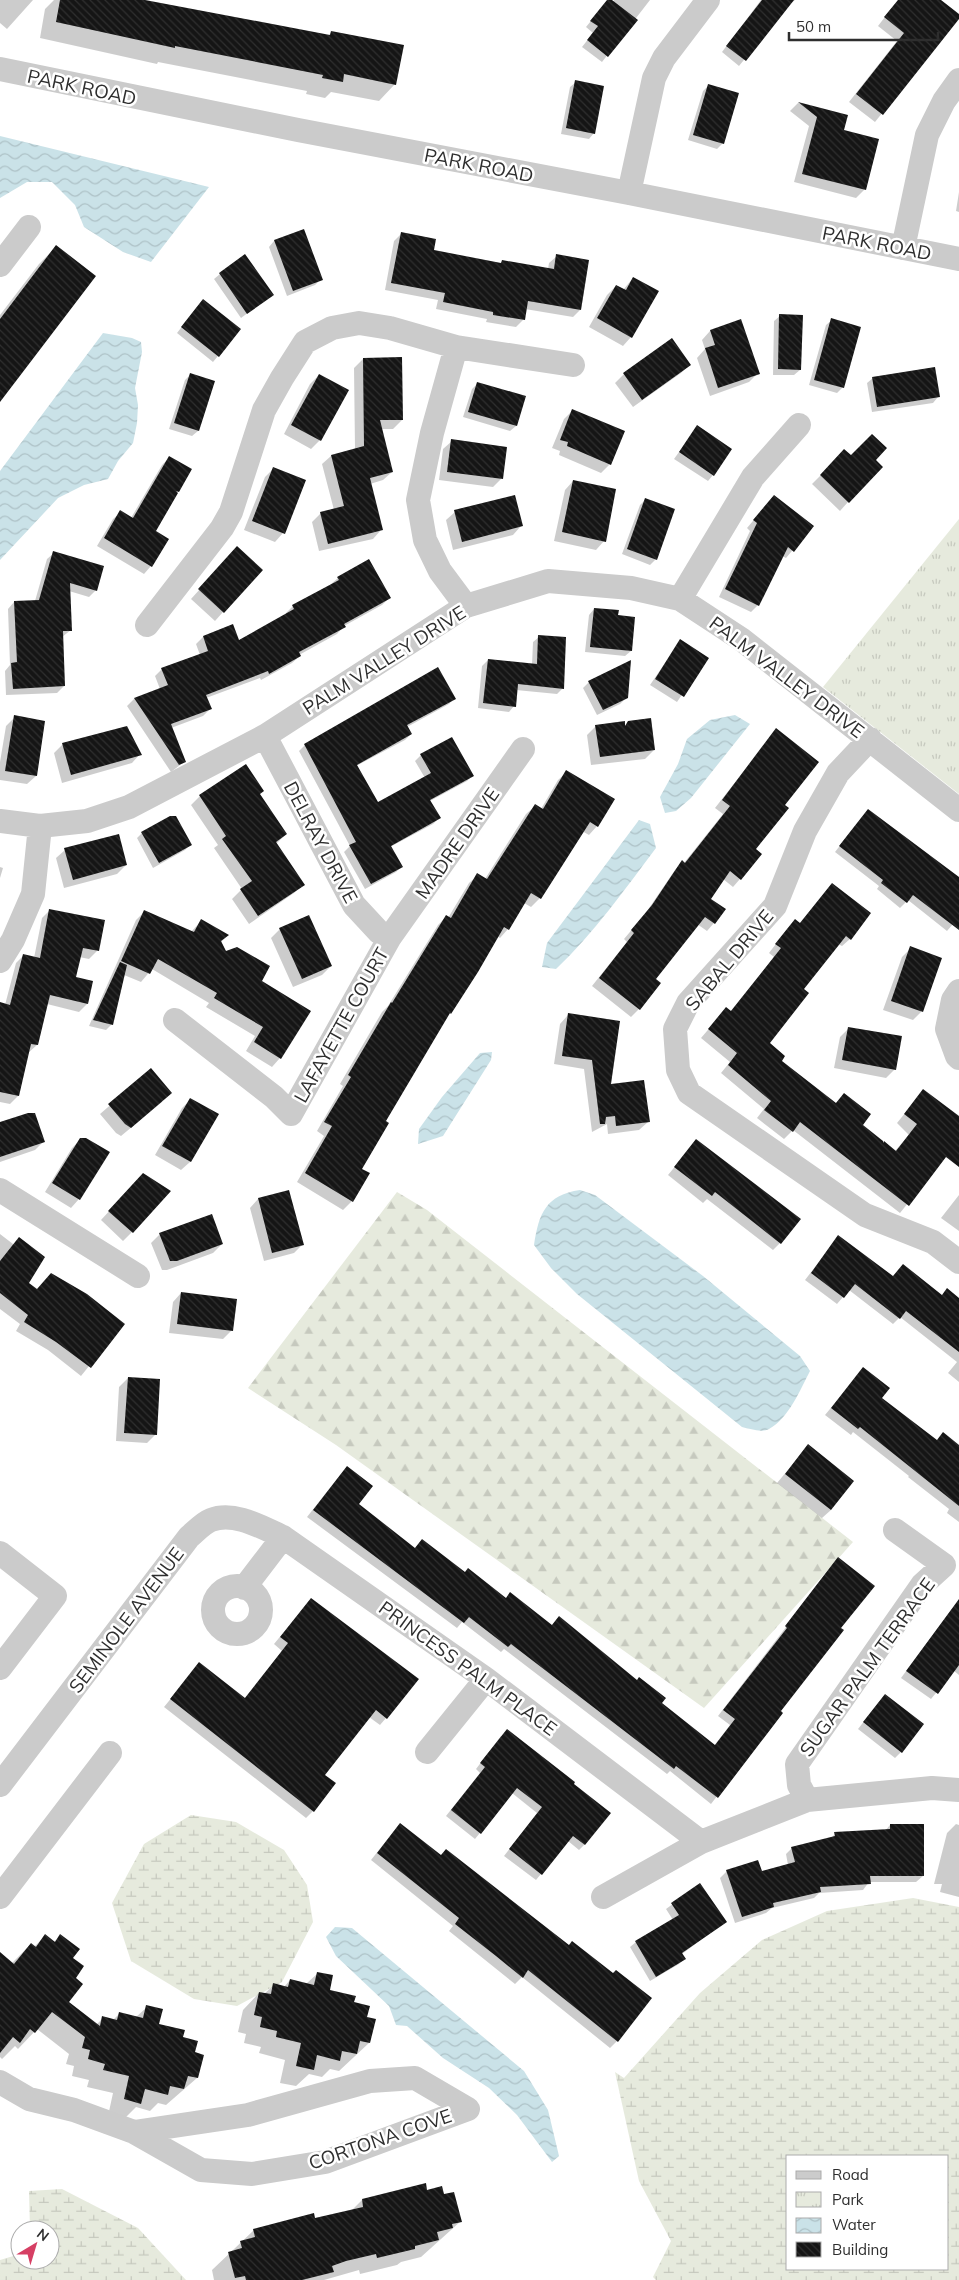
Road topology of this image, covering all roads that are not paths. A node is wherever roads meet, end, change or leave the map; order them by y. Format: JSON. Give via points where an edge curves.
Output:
{"nodes":[{"id":1,"x":708,"y":0,"type":"edge"},
{"id":2,"x":0,"y":69,"type":"edge"},
{"id":3,"x":959,"y":80,"type":"edge"},
{"id":4,"x":629,"y":193,"type":"junction"},
{"id":5,"x":29,"y":227,"type":"dead end"},
{"id":6,"x":903,"y":248,"type":"junction"},
{"id":7,"x":2,"y":258,"type":"edge"},
{"id":8,"x":959,"y":259,"type":"edge"},
{"id":9,"x":456,"y":347,"type":"junction"},
{"id":10,"x":573,"y":366,"type":"dead end"},
{"id":11,"x":799,"y":425,"type":"dead end"},
{"id":12,"x":680,"y":599,"type":"junction"},
{"id":13,"x":466,"y":606,"type":"junction"},
{"id":14,"x":147,"y":625,"type":"dead end"},
{"id":15,"x":265,"y":736,"type":"junction"},
{"id":16,"x":870,"y":740,"type":"junction"},
{"id":17,"x":523,"y":749,"type":"dead end"},
{"id":18,"x":959,"y":810,"type":"edge"},
{"id":19,"x":0,"y":822,"type":"edge"},
{"id":20,"x":40,"y":826,"type":"junction"},
{"id":21,"x":390,"y":937,"type":"junction"},
{"id":22,"x":0,"y":961,"type":"edge"},
{"id":23,"x":959,"y":992,"type":"edge"},
{"id":24,"x":175,"y":1020,"type":"dead end"},
{"id":25,"x":959,"y":1058,"type":"edge"},
{"id":26,"x":0,"y":1190,"type":"edge"},
{"id":27,"x":959,"y":1262,"type":"edge"},
{"id":28,"x":138,"y":1276,"type":"dead end"},
{"id":29,"x":896,"y":1530,"type":"dead end"},
{"id":30,"x":283,"y":1536,"type":"junction"},
{"id":31,"x":0,"y":1553,"type":"edge"},
{"id":32,"x":951,"y":1565,"type":"edge"},
{"id":33,"x":244,"y":1588,"type":"dead end"},
{"id":34,"x":0,"y":1668,"type":"edge"},
{"id":35,"x":486,"y":1679,"type":"junction"},
{"id":36,"x":427,"y":1752,"type":"dead end"},
{"id":37,"x":110,"y":1753,"type":"dead end"},
{"id":38,"x":0,"y":1785,"type":"edge"},
{"id":39,"x":959,"y":1790,"type":"edge"},
{"id":40,"x":807,"y":1800,"type":"junction"},
{"id":41,"x":701,"y":1842,"type":"junction"},
{"id":42,"x":0,"y":1896,"type":"edge"},
{"id":43,"x":603,"y":1897,"type":"dead end"},
{"id":44,"x":0,"y":2082,"type":"edge"},
{"id":45,"x":134,"y":2132,"type":"junction"}],
"edges":[{"from":1,"to":4,"type":"street","via":[[664,58],[654,78]]},
{"from":2,"to":4,"type":"street","name":"PARK ROAD"},
{"from":3,"to":6,"type":"street","via":[[927,135]]},
{"from":4,"to":6,"type":"street","name":"PARK ROAD"},
{"from":5,"to":7,"type":"street"},
{"from":6,"to":8,"type":"street","name":"PARK ROAD"},
{"from":9,"to":10,"type":"street"},
{"from":9,"to":13,"type":"street","via":[[432,433],[418,500],[426,540],[440,571]]},
{"from":9,"to":14,"type":"street","via":[[390,328],[359,323],[332,328],[306,342],[264,410],[231,512]]},
{"from":11,"to":12,"type":"street","via":[[754,477]]},
{"from":12,"to":13,"type":"street","name":"PALM VALLEY DRIVE","via":[[631,588],[548,581]]},
{"from":12,"to":16,"type":"street","name":"PALM VALLEY DRIVE","via":[[742,639]]},
{"from":13,"to":15,"type":"street","name":"PALM VALLEY DRIVE"},
{"from":15,"to":20,"type":"street","name":"PALM VALLEY DRIVE","via":[[129,807],[87,821]]},
{"from":15,"to":21,"type":"street","name":"DELRAY DRIVE","via":[[354,905],[379,932]]},
{"from":16,"to":18,"type":"street","name":"PALM VALLEY DRIVE"},
{"from":16,"to":27,"type":"street","name":"SABAL DRIVE","via":[[838,773],[810,823],[775,906],[688,1004],[675,1029],[678,1070],[689,1093],[865,1215],[934,1242]]},
{"from":17,"to":21,"type":"street","name":"MADRE DRIVE"},
{"from":19,"to":20,"type":"street","name":"PALM VALLEY DRIVE"},
{"from":20,"to":22,"type":"street","via":[[34,894]]},
{"from":21,"to":24,"type":"street","name":"LAFAYETTE COURT","via":[[291,1114],[274,1097]]},
{"from":23,"to":25,"type":"street","via":[[953,1000],[947,1029]]},
{"from":26,"to":28,"type":"street"},
{"from":29,"to":32,"type":"street","name":"SUGAR PALM TERRACE"},
{"from":30,"to":33,"type":"street"},
{"from":30,"to":35,"type":"street","name":"PRINCESS PALM PLACE"},
{"from":30,"to":38,"type":"street","name":"SEMINOLE AVENUE","via":[[227,1516],[209,1520],[189,1537]]},
{"from":31,"to":34,"type":"street","via":[[55,1596]]},
{"from":32,"to":40,"type":"street","name":"SUGAR PALM TERRACE","via":[[922,1585],[797,1764],[799,1786]]},
{"from":35,"to":36,"type":"street"},
{"from":35,"to":41,"type":"street","name":"PRINCESS PALM PLACE"},
{"from":37,"to":42,"type":"street"},
{"from":39,"to":40,"type":"street","via":[[932,1788]]},
{"from":40,"to":41,"type":"street"},
{"from":41,"to":43,"type":"street"},
{"from":44,"to":45,"type":"street","name":"CORTONA COVE","via":[[29,2099],[74,2110]]},
{"from":45,"to":45,"type":"street","name":"CORTONA COVE","via":[[248,2115],[379,2080],[415,2078],[468,2108],[326,2162],[252,2174],[201,2170]]}]}
